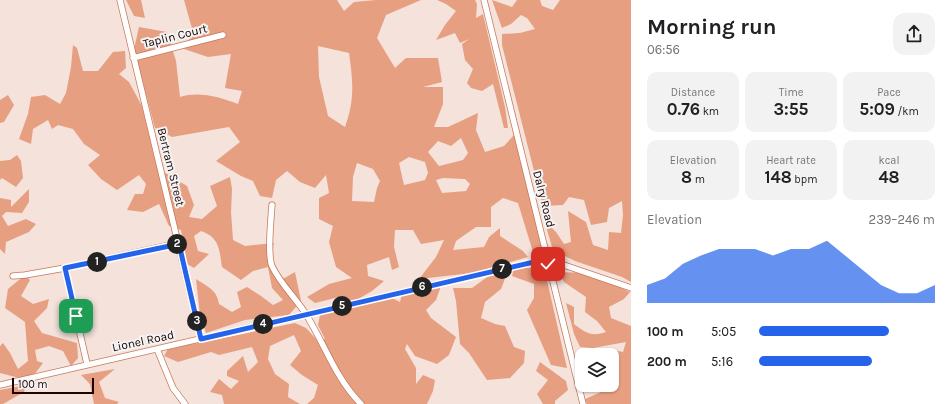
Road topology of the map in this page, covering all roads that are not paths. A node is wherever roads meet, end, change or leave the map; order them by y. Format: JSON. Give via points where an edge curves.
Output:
{"nodes":[{"id":1,"x":120,"y":0,"type":"edge"},
{"id":2,"x":484,"y":0,"type":"edge"},
{"id":3,"x":223,"y":36,"type":"dead end"},
{"id":4,"x":133,"y":58,"type":"junction"},
{"id":5,"x":272,"y":205,"type":"dead end"},
{"id":6,"x":179,"y":244,"type":"junction"},
{"id":7,"x":548,"y":261,"type":"junction"},
{"id":8,"x":65,"y":268,"type":"junction"},
{"id":9,"x":13,"y":276,"type":"dead end"},
{"id":10,"x":631,"y":288,"type":"edge"},
{"id":11,"x":307,"y":314,"type":"junction"},
{"id":12,"x":201,"y":339,"type":"junction"},
{"id":13,"x":157,"y":349,"type":"junction"},
{"id":14,"x":87,"y":364,"type":"junction"},
{"id":15,"x":0,"y":385,"type":"edge"},
{"id":16,"x":185,"y":404,"type":"edge"},
{"id":17,"x":361,"y":404,"type":"edge"},
{"id":18,"x":583,"y":404,"type":"edge"}],
"edges":[{"from":1,"to":4,"type":"street","name":"Bertram Street"},
{"from":2,"to":7,"type":"street","name":"Dalry Road"},
{"from":3,"to":4,"type":"street","name":"Taplin Court"},
{"from":4,"to":6,"type":"street","name":"Bertram Street"},
{"from":5,"to":11,"type":"street","via":[[272,265]]},
{"from":6,"to":8,"type":"street"},
{"from":6,"to":12,"type":"street","name":"Bertram Street"},
{"from":7,"to":10,"type":"street","name":"Lionel Road"},
{"from":7,"to":11,"type":"street","name":"Lionel Road"},
{"from":7,"to":18,"type":"street","name":"Dalry Road"},
{"from":8,"to":9,"type":"street"},
{"from":8,"to":14,"type":"street"},
{"from":11,"to":12,"type":"street","name":"Lionel Road"},
{"from":11,"to":17,"type":"street","via":[[342,380]]},
{"from":12,"to":13,"type":"street","name":"Lionel Road"},
{"from":13,"to":14,"type":"street","name":"Lionel Road"},
{"from":13,"to":16,"type":"street","via":[[173,388]]},
{"from":14,"to":15,"type":"street","name":"Lionel Road"}]}
